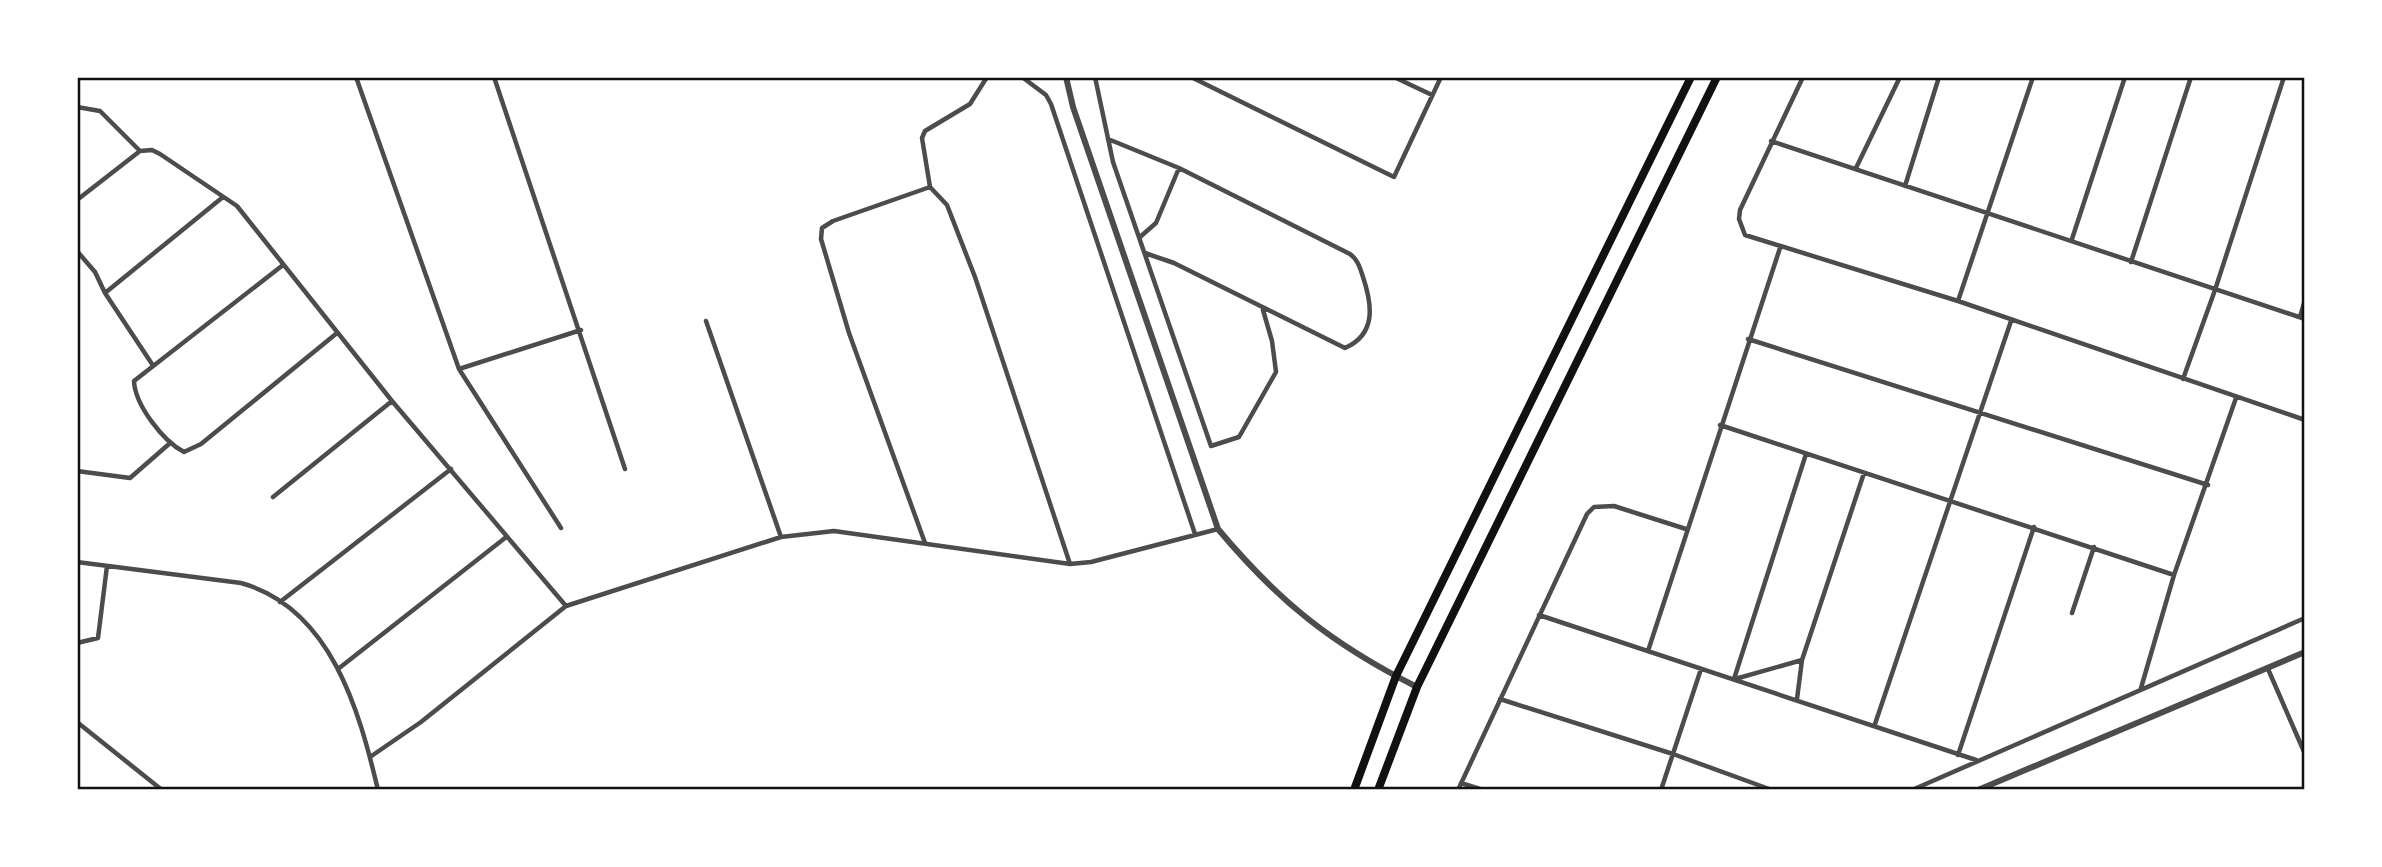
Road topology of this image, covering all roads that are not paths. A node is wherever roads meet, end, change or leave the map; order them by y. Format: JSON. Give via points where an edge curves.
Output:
{"nodes":[{"id":1,"x":356,"y":77,"type":"edge"},
{"id":2,"x":494,"y":77,"type":"edge"},
{"id":3,"x":987,"y":77,"type":"edge"},
{"id":4,"x":1023,"y":77,"type":"edge"},
{"id":5,"x":1066,"y":77,"type":"edge"},
{"id":6,"x":1095,"y":77,"type":"edge"},
{"id":7,"x":1191,"y":77,"type":"edge"},
{"id":8,"x":1394,"y":77,"type":"edge"},
{"id":9,"x":1441,"y":77,"type":"edge"},
{"id":10,"x":1691,"y":77,"type":"edge"},
{"id":11,"x":1717,"y":77,"type":"edge"},
{"id":12,"x":1802,"y":77,"type":"edge"},
{"id":13,"x":1900,"y":77,"type":"edge"},
{"id":14,"x":1939,"y":77,"type":"edge"},
{"id":15,"x":2033,"y":77,"type":"edge"},
{"id":16,"x":2125,"y":77,"type":"edge"},
{"id":17,"x":2191,"y":77,"type":"edge"},
{"id":18,"x":2284,"y":77,"type":"edge"},
{"id":19,"x":1432,"y":95,"type":"junction"},
{"id":20,"x":77,"y":107,"type":"edge"},
{"id":21,"x":1108,"y":139,"type":"junction"},
{"id":22,"x":1771,"y":141,"type":"junction"},
{"id":23,"x":140,"y":151,"type":"junction"},
{"id":24,"x":1179,"y":168,"type":"junction"},
{"id":25,"x":1856,"y":168,"type":"junction"},
{"id":26,"x":1905,"y":186,"type":"junction"},
{"id":27,"x":930,"y":187,"type":"junction"},
{"id":28,"x":223,"y":197,"type":"junction"},
{"id":29,"x":77,"y":200,"type":"edge"},
{"id":30,"x":1987,"y":214,"type":"junction"},
{"id":31,"x":1140,"y":237,"type":"junction"},
{"id":32,"x":2072,"y":239,"type":"junction"},
{"id":33,"x":1780,"y":248,"type":"junction"},
{"id":34,"x":77,"y":251,"type":"edge"},
{"id":35,"x":1145,"y":253,"type":"junction"},
{"id":36,"x":2131,"y":262,"type":"junction"},
{"id":37,"x":283,"y":265,"type":"junction"},
{"id":38,"x":2215,"y":290,"type":"junction"},
{"id":39,"x":105,"y":293,"type":"junction"},
{"id":40,"x":2305,"y":300,"type":"edge"},
{"id":41,"x":1958,"y":301,"type":"junction"},
{"id":42,"x":1262,"y":309,"type":"junction"},
{"id":43,"x":2302,"y":318,"type":"edge"},
{"id":44,"x":706,"y":321,"type":"dead end"},
{"id":45,"x":2011,"y":321,"type":"junction"},
{"id":46,"x":580,"y":330,"type":"junction"},
{"id":47,"x":338,"y":333,"type":"junction"},
{"id":48,"x":1748,"y":339,"type":"junction"},
{"id":49,"x":152,"y":364,"type":"junction"},
{"id":50,"x":459,"y":369,"type":"junction"},
{"id":51,"x":2183,"y":379,"type":"junction"},
{"id":52,"x":2236,"y":398,"type":"junction"},
{"id":53,"x":391,"y":401,"type":"junction"},
{"id":54,"x":1979,"y":410,"type":"junction"},
{"id":55,"x":2305,"y":420,"type":"edge"},
{"id":56,"x":1720,"y":425,"type":"junction"},
{"id":57,"x":169,"y":444,"type":"junction"},
{"id":58,"x":1806,"y":454,"type":"junction"},
{"id":59,"x":451,"y":469,"type":"junction"},
{"id":60,"x":625,"y":469,"type":"dead end"},
{"id":61,"x":77,"y":471,"type":"edge"},
{"id":62,"x":1864,"y":473,"type":"junction"},
{"id":63,"x":2207,"y":485,"type":"junction"},
{"id":64,"x":273,"y":497,"type":"dead end"},
{"id":65,"x":1950,"y":499,"type":"junction"},
{"id":66,"x":2034,"y":527,"type":"junction"},
{"id":67,"x":561,"y":528,"type":"dead end"},
{"id":68,"x":1218,"y":529,"type":"junction"},
{"id":69,"x":1686,"y":529,"type":"junction"},
{"id":70,"x":1195,"y":534,"type":"junction"},
{"id":71,"x":781,"y":537,"type":"junction"},
{"id":72,"x":505,"y":538,"type":"junction"},
{"id":73,"x":925,"y":543,"type":"junction"},
{"id":74,"x":2094,"y":547,"type":"junction"},
{"id":75,"x":77,"y":562,"type":"edge"},
{"id":76,"x":1070,"y":564,"type":"junction"},
{"id":77,"x":107,"y":566,"type":"junction"},
{"id":78,"x":2174,"y":575,"type":"junction"},
{"id":79,"x":280,"y":602,"type":"junction"},
{"id":80,"x":566,"y":606,"type":"junction"},
{"id":81,"x":2072,"y":613,"type":"dead end"},
{"id":82,"x":1539,"y":615,"type":"junction"},
{"id":83,"x":2305,"y":618,"type":"edge"},
{"id":84,"x":77,"y":643,"type":"edge"},
{"id":85,"x":1648,"y":651,"type":"junction"},
{"id":86,"x":2305,"y":652,"type":"edge"},
{"id":87,"x":1802,"y":660,"type":"junction"},
{"id":88,"x":338,"y":669,"type":"junction"},
{"id":89,"x":1701,"y":669,"type":"junction"},
{"id":90,"x":2268,"y":669,"type":"junction"},
{"id":91,"x":1396,"y":676,"type":"junction"},
{"id":92,"x":1734,"y":679,"type":"junction"},
{"id":93,"x":1417,"y":687,"type":"junction"},
{"id":94,"x":2141,"y":688,"type":"junction"},
{"id":95,"x":1500,"y":699,"type":"junction"},
{"id":96,"x":1797,"y":699,"type":"junction"},
{"id":97,"x":77,"y":722,"type":"edge"},
{"id":98,"x":1875,"y":724,"type":"junction"},
{"id":99,"x":1673,"y":754,"type":"junction"},
{"id":100,"x":2305,"y":754,"type":"edge"},
{"id":101,"x":1958,"y":755,"type":"junction"},
{"id":102,"x":370,"y":758,"type":"junction"},
{"id":103,"x":1976,"y":761,"type":"junction"},
{"id":104,"x":1461,"y":783,"type":"junction"},
{"id":105,"x":1914,"y":789,"type":"edge"},
{"id":106,"x":162,"y":790,"type":"edge"},
{"id":107,"x":378,"y":790,"type":"edge"},
{"id":108,"x":1354,"y":790,"type":"edge"},
{"id":109,"x":1378,"y":790,"type":"edge"},
{"id":110,"x":1458,"y":790,"type":"edge"},
{"id":111,"x":1483,"y":790,"type":"edge"},
{"id":112,"x":1661,"y":790,"type":"edge"},
{"id":113,"x":1772,"y":790,"type":"edge"},
{"id":114,"x":1978,"y":790,"type":"edge"}],
"edges":[{"from":1,"to":50,"type":"street"},
{"from":2,"to":46,"type":"street"},
{"from":3,"to":27,"type":"street","via":[[970,104],[925,131],[922,138]]},
{"from":4,"to":70,"type":"street","via":[[1051,104]]},
{"from":5,"to":68,"type":"street"},
{"from":6,"to":21,"type":"street"},
{"from":7,"to":19,"type":"street","via":[[1394,177]]},
{"from":8,"to":19,"type":"street"},
{"from":9,"to":19,"type":"street"},
{"from":10,"to":91,"type":"main road"},
{"from":11,"to":93,"type":"main road"},
{"from":12,"to":22,"type":"street"},
{"from":13,"to":25,"type":"street"},
{"from":14,"to":26,"type":"street"},
{"from":15,"to":30,"type":"street"},
{"from":16,"to":32,"type":"street"},
{"from":17,"to":36,"type":"street"},
{"from":18,"to":38,"type":"street"},
{"from":20,"to":23,"type":"street","via":[[100,111]]},
{"from":21,"to":24,"type":"street"},
{"from":21,"to":31,"type":"street"},
{"from":22,"to":25,"type":"street"},
{"from":22,"to":33,"type":"street","via":[[1739,219],[1745,235]]},
{"from":23,"to":28,"type":"street","via":[[160,154]]},
{"from":23,"to":29,"type":"street"},
{"from":24,"to":31,"type":"street","via":[[1156,223]]},
{"from":24,"to":42,"type":"street","via":[[1354,256],[1373,307],[1360,337],[1345,348]]},
{"from":25,"to":26,"type":"street"},
{"from":26,"to":30,"type":"street"},
{"from":27,"to":73,"type":"street","via":[[833,221],[822,228],[821,239],[849,333]]},
{"from":27,"to":76,"type":"street","via":[[947,205],[975,277]]},
{"from":28,"to":37,"type":"street","via":[[237,206]]},
{"from":28,"to":39,"type":"street"},
{"from":30,"to":32,"type":"street"},
{"from":30,"to":41,"type":"street"},
{"from":31,"to":35,"type":"street"},
{"from":32,"to":36,"type":"street"},
{"from":33,"to":41,"type":"street"},
{"from":33,"to":48,"type":"street"},
{"from":34,"to":39,"type":"street"},
{"from":35,"to":42,"type":"street","via":[[1174,263]]},
{"from":35,"to":42,"type":"street","via":[[1211,446],[1239,437],[1276,372]]},
{"from":36,"to":38,"type":"street"},
{"from":37,"to":47,"type":"street"},
{"from":37,"to":49,"type":"street"},
{"from":38,"to":43,"type":"street"},
{"from":38,"to":51,"type":"street"},
{"from":39,"to":49,"type":"street"},
{"from":40,"to":43,"type":"street"},
{"from":41,"to":45,"type":"street"},
{"from":44,"to":71,"type":"street"},
{"from":45,"to":51,"type":"street"},
{"from":45,"to":54,"type":"street"},
{"from":46,"to":50,"type":"street"},
{"from":46,"to":60,"type":"street"},
{"from":47,"to":53,"type":"street"},
{"from":47,"to":57,"type":"street","via":[[201,444],[184,452]]},
{"from":48,"to":54,"type":"street"},
{"from":48,"to":56,"type":"street"},
{"from":49,"to":57,"type":"street","via":[[134,381],[134,392]]},
{"from":50,"to":67,"type":"street"},
{"from":51,"to":52,"type":"street"},
{"from":52,"to":55,"type":"street"},
{"from":52,"to":63,"type":"street"},
{"from":53,"to":59,"type":"street"},
{"from":53,"to":64,"type":"street"},
{"from":54,"to":63,"type":"street"},
{"from":54,"to":65,"type":"street"},
{"from":56,"to":58,"type":"street"},
{"from":56,"to":69,"type":"street"},
{"from":57,"to":61,"type":"street","via":[[130,478]]},
{"from":58,"to":62,"type":"street"},
{"from":58,"to":92,"type":"street"},
{"from":59,"to":72,"type":"street"},
{"from":59,"to":79,"type":"street"},
{"from":62,"to":65,"type":"street"},
{"from":62,"to":87,"type":"street"},
{"from":63,"to":78,"type":"street"},
{"from":65,"to":66,"type":"street"},
{"from":65,"to":98,"type":"street"},
{"from":66,"to":74,"type":"street"},
{"from":66,"to":101,"type":"street"},
{"from":68,"to":70,"type":"street"},
{"from":68,"to":91,"type":"street","via":[[1257,576],[1294,609],[1345,648]]},
{"from":69,"to":82,"type":"street","via":[[1614,506],[1594,507],[1581,523]]},
{"from":69,"to":85,"type":"street"},
{"from":70,"to":76,"type":"street"},
{"from":71,"to":73,"type":"street","via":[[834,531]]},
{"from":71,"to":80,"type":"street"},
{"from":72,"to":80,"type":"street"},
{"from":72,"to":88,"type":"street"},
{"from":73,"to":76,"type":"street"},
{"from":74,"to":78,"type":"street"},
{"from":74,"to":81,"type":"street"},
{"from":75,"to":77,"type":"street"},
{"from":77,"to":79,"type":"street","via":[[241,583]]},
{"from":77,"to":84,"type":"street","via":[[98,638]]},
{"from":78,"to":94,"type":"street"},
{"from":79,"to":88,"type":"street","via":[[318,635]]},
{"from":80,"to":102,"type":"street"},
{"from":82,"to":85,"type":"street"},
{"from":82,"to":95,"type":"street"},
{"from":83,"to":94,"type":"street"},
{"from":85,"to":89,"type":"street"},
{"from":86,"to":90,"type":"street"},
{"from":87,"to":92,"type":"street"},
{"from":87,"to":96,"type":"street"},
{"from":88,"to":102,"type":"street"},
{"from":89,"to":92,"type":"street"},
{"from":89,"to":99,"type":"street"},
{"from":90,"to":100,"type":"street"},
{"from":90,"to":114,"type":"street"},
{"from":91,"to":93,"type":"street"},
{"from":91,"to":108,"type":"main road"},
{"from":92,"to":96,"type":"street"},
{"from":93,"to":109,"type":"main road"},
{"from":94,"to":103,"type":"street"},
{"from":95,"to":99,"type":"street"},
{"from":95,"to":104,"type":"street"},
{"from":96,"to":98,"type":"street"},
{"from":97,"to":106,"type":"street"},
{"from":98,"to":101,"type":"street"},
{"from":99,"to":112,"type":"street"},
{"from":99,"to":113,"type":"street"},
{"from":101,"to":103,"type":"street"},
{"from":102,"to":107,"type":"street"},
{"from":103,"to":105,"type":"street"},
{"from":104,"to":110,"type":"street"},
{"from":104,"to":111,"type":"street"}]}
